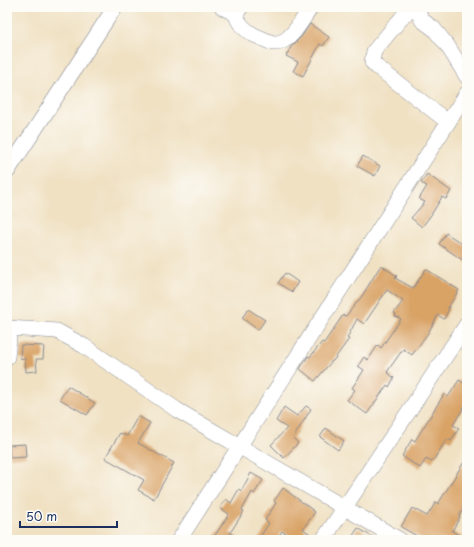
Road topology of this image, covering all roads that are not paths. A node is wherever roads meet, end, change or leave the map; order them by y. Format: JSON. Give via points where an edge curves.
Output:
{"nodes":[{"id":1,"x":115,"y":7,"type":"edge"},
{"id":2,"x":222,"y":7,"type":"edge"},
{"id":3,"x":311,"y":7,"type":"edge"},
{"id":4,"x":416,"y":7,"type":"edge"},
{"id":5,"x":239,"y":11,"type":"edge"},
{"id":6,"x":467,"y":77,"type":"edge"},
{"id":7,"x":467,"y":93,"type":"edge"},
{"id":8,"x":448,"y":122,"type":"junction"},
{"id":9,"x":7,"y":172,"type":"edge"},
{"id":10,"x":467,"y":324,"type":"edge"},
{"id":11,"x":8,"y":328,"type":"edge"},
{"id":12,"x":7,"y":357,"type":"edge"},
{"id":13,"x":239,"y":446,"type":"junction"},
{"id":14,"x":345,"y":508,"type":"junction"},
{"id":15,"x":179,"y":540,"type":"edge"},
{"id":16,"x":323,"y":540,"type":"edge"},
{"id":17,"x":400,"y":540,"type":"edge"}],
"edges":[{"from":1,"to":9,"type":"street"},
{"from":2,"to":5,"type":"street"},
{"from":3,"to":5,"type":"street","via":[[292,35],[284,41],[275,43],[249,32],[238,22]]},
{"from":4,"to":6,"type":"street","via":[[422,20],[443,40]]},
{"from":4,"to":8,"type":"street","via":[[404,15],[382,41],[374,51],[372,62]]},
{"from":7,"to":8,"type":"street"},
{"from":8,"to":13,"type":"street"},
{"from":10,"to":14,"type":"street"},
{"from":11,"to":12,"type":"street"},
{"from":11,"to":13,"type":"street","via":[[57,331],[84,346],[178,410]]},
{"from":13,"to":14,"type":"street"},
{"from":13,"to":15,"type":"street"},
{"from":14,"to":16,"type":"street"},
{"from":14,"to":17,"type":"street"}]}
